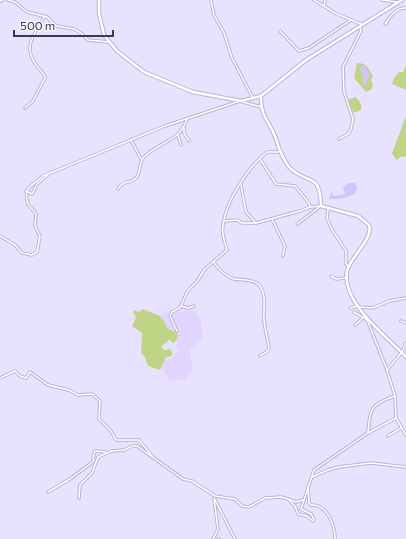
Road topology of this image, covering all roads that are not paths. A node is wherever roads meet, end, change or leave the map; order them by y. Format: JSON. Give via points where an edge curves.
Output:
{"nodes":[{"id":1,"x":8,"y":0,"type":"edge"},
{"id":2,"x":99,"y":0,"type":"edge"},
{"id":3,"x":211,"y":0,"type":"edge"},
{"id":4,"x":314,"y":0,"type":"edge"},
{"id":5,"x":325,"y":0,"type":"edge"},
{"id":6,"x":382,"y":0,"type":"edge"},
{"id":7,"x":402,"y":0,"type":"edge"},
{"id":8,"x":398,"y":2,"type":"junction"},
{"id":9,"x":324,"y":6,"type":"junction"},
{"id":10,"x":406,"y":8,"type":"edge"},
{"id":11,"x":45,"y":16,"type":"junction"},
{"id":12,"x":351,"y":20,"type":"junction"},
{"id":13,"x":387,"y":23,"type":"dead end"},
{"id":14,"x":361,"y":26,"type":"junction"},
{"id":15,"x":280,"y":31,"type":"dead end"},
{"id":16,"x":109,"y":42,"type":"junction"},
{"id":17,"x":261,"y":96,"type":"junction"},
{"id":18,"x":253,"y":98,"type":"junction"},
{"id":19,"x":241,"y":101,"type":"junction"},
{"id":20,"x":261,"y":107,"type":"junction"},
{"id":21,"x":25,"y":108,"type":"dead end"},
{"id":22,"x":187,"y":119,"type":"junction"},
{"id":23,"x":185,"y":126,"type":"junction"},
{"id":24,"x":178,"y":135,"type":"junction"},
{"id":25,"x":339,"y":139,"type":"dead end"},
{"id":26,"x":131,"y":140,"type":"junction"},
{"id":27,"x":189,"y":141,"type":"dead end"},
{"id":28,"x":181,"y":145,"type":"dead end"},
{"id":29,"x":279,"y":152,"type":"junction"},
{"id":30,"x":260,"y":158,"type":"junction"},
{"id":31,"x":141,"y":159,"type":"junction"},
{"id":32,"x":51,"y":174,"type":"junction"},
{"id":33,"x":241,"y":184,"type":"junction"},
{"id":34,"x":118,"y":189,"type":"dead end"},
{"id":35,"x":26,"y":192,"type":"junction"},
{"id":36,"x":321,"y":206,"type":"junction"},
{"id":37,"x":310,"y":207,"type":"junction"},
{"id":38,"x":328,"y":207,"type":"junction"},
{"id":39,"x":272,"y":219,"type":"junction"},
{"id":40,"x":224,"y":221,"type":"junction"},
{"id":41,"x":256,"y":223,"type":"junction"},
{"id":42,"x":296,"y":224,"type":"dead end"},
{"id":43,"x":0,"y":236,"type":"edge"},
{"id":44,"x":283,"y":256,"type":"dead end"},
{"id":45,"x":214,"y":262,"type":"junction"},
{"id":46,"x":349,"y":267,"type":"junction"},
{"id":47,"x":331,"y":276,"type":"dead end"},
{"id":48,"x":347,"y":278,"type":"junction"},
{"id":49,"x":406,"y":298,"type":"edge"},
{"id":50,"x":181,"y":306,"type":"junction"},
{"id":51,"x":194,"y":306,"type":"dead end"},
{"id":52,"x":358,"y":306,"type":"junction"},
{"id":53,"x":350,"y":308,"type":"dead end"},
{"id":54,"x":354,"y":312,"type":"dead end"},
{"id":55,"x":364,"y":317,"type":"junction"},
{"id":56,"x":401,"y":321,"type":"dead end"},
{"id":57,"x":406,"y":323,"type":"edge"},
{"id":58,"x":355,"y":325,"type":"dead end"},
{"id":59,"x":176,"y":331,"type":"dead end"},
{"id":60,"x":406,"y":343,"type":"edge"},
{"id":61,"x":402,"y":352,"type":"junction"},
{"id":62,"x":260,"y":356,"type":"dead end"},
{"id":63,"x":406,"y":357,"type":"edge"},
{"id":64,"x":387,"y":370,"type":"junction"},
{"id":65,"x":0,"y":378,"type":"edge"},
{"id":66,"x":395,"y":396,"type":"junction"},
{"id":67,"x":396,"y":418,"type":"junction"},
{"id":68,"x":401,"y":428,"type":"junction"},
{"id":69,"x":368,"y":433,"type":"junction"},
{"id":70,"x":406,"y":435,"type":"edge"},
{"id":71,"x":388,"y":436,"type":"dead end"},
{"id":72,"x":106,"y":452,"type":"dead end"},
{"id":73,"x":155,"y":459,"type":"junction"},
{"id":74,"x":95,"y":462,"type":"junction"},
{"id":75,"x":406,"y":467,"type":"edge"},
{"id":76,"x":312,"y":477,"type":"junction"},
{"id":77,"x":308,"y":486,"type":"junction"},
{"id":78,"x":48,"y":492,"type":"dead end"},
{"id":79,"x":214,"y":497,"type":"junction"},
{"id":80,"x":79,"y":498,"type":"dead end"},
{"id":81,"x":288,"y":499,"type":"junction"},
{"id":82,"x":304,"y":500,"type":"junction"},
{"id":83,"x":213,"y":539,"type":"edge"},
{"id":84,"x":235,"y":539,"type":"edge"},
{"id":85,"x":334,"y":539,"type":"edge"}],
"edges":[{"from":1,"to":11,"type":"street","via":[[15,2],[27,12]]},
{"from":2,"to":16,"type":"street","via":[[103,31]]},
{"from":3,"to":18,"type":"street","via":[[214,15],[224,33],[232,58]]},
{"from":4,"to":9,"type":"street"},
{"from":5,"to":9,"type":"street"},
{"from":6,"to":8,"type":"street"},
{"from":7,"to":8,"type":"street"},
{"from":8,"to":14,"type":"street"},
{"from":9,"to":12,"type":"street"},
{"from":10,"to":13,"type":"street","via":[[395,11],[385,24]]},
{"from":11,"to":16,"type":"street","via":[[56,26],[70,28],[88,40]]},
{"from":11,"to":21,"type":"street","via":[[29,47],[30,54],[45,78],[33,101]]},
{"from":12,"to":14,"type":"street"},
{"from":12,"to":15,"type":"street","via":[[299,52]]},
{"from":14,"to":17,"type":"street","via":[[306,60]]},
{"from":14,"to":25,"type":"street","via":[[356,43],[343,67],[344,92],[352,119],[351,129]]},
{"from":16,"to":19,"type":"street","via":[[126,59],[148,74],[193,92]]},
{"from":17,"to":18,"type":"street"},
{"from":17,"to":20,"type":"street"},
{"from":18,"to":19,"type":"street"},
{"from":19,"to":20,"type":"street"},
{"from":19,"to":22,"type":"street"},
{"from":20,"to":29,"type":"street"},
{"from":22,"to":23,"type":"street"},
{"from":22,"to":26,"type":"street"},
{"from":23,"to":24,"type":"street"},
{"from":23,"to":27,"type":"street","via":[[184,133]]},
{"from":24,"to":28,"type":"street"},
{"from":24,"to":31,"type":"street"},
{"from":26,"to":31,"type":"street"},
{"from":26,"to":32,"type":"street"},
{"from":29,"to":30,"type":"street","via":[[267,152]]},
{"from":29,"to":36,"type":"street","via":[[294,171],[319,186]]},
{"from":30,"to":33,"type":"street"},
{"from":30,"to":37,"type":"street","via":[[276,184],[295,186]]},
{"from":31,"to":34,"type":"street","via":[[137,177],[123,183]]},
{"from":32,"to":35,"type":"street","via":[[43,176],[27,188]]},
{"from":32,"to":35,"type":"street","via":[[37,184],[32,194]]},
{"from":33,"to":40,"type":"street"},
{"from":33,"to":41,"type":"street","via":[[246,212]]},
{"from":35,"to":43,"type":"street","via":[[28,203],[36,214],[35,226],[40,236],[37,252],[32,255],[22,253]]},
{"from":36,"to":37,"type":"street"},
{"from":36,"to":38,"type":"street"},
{"from":36,"to":42,"type":"street"},
{"from":37,"to":39,"type":"street"},
{"from":38,"to":46,"type":"street","via":[[327,218],[346,251],[346,264]]},
{"from":38,"to":46,"type":"street","via":[[358,216],[370,225],[370,234]]},
{"from":39,"to":41,"type":"street"},
{"from":39,"to":44,"type":"street","via":[[285,246]]},
{"from":40,"to":41,"type":"street"},
{"from":40,"to":45,"type":"street","via":[[223,235],[227,250]]},
{"from":45,"to":50,"type":"street","via":[[186,292]]},
{"from":45,"to":62,"type":"street","via":[[218,269],[234,279],[240,278],[259,284],[261,288],[269,347]]},
{"from":46,"to":48,"type":"street"},
{"from":47,"to":48,"type":"street","via":[[336,279]]},
{"from":48,"to":52,"type":"street"},
{"from":49,"to":52,"type":"street","via":[[389,301],[373,308]]},
{"from":50,"to":51,"type":"street"},
{"from":50,"to":59,"type":"street","via":[[170,316]]},
{"from":52,"to":53,"type":"street"},
{"from":52,"to":55,"type":"street"},
{"from":54,"to":55,"type":"street"},
{"from":55,"to":58,"type":"street"},
{"from":55,"to":61,"type":"street"},
{"from":55,"to":64,"type":"street"},
{"from":56,"to":57,"type":"street"},
{"from":60,"to":61,"type":"street"},
{"from":61,"to":63,"type":"street"},
{"from":61,"to":64,"type":"street"},
{"from":64,"to":66,"type":"street"},
{"from":65,"to":73,"type":"street","via":[[15,371],[26,378],[30,372],[48,385],[78,395],[92,394],[100,401],[99,418],[116,440],[139,440]]},
{"from":66,"to":67,"type":"street"},
{"from":66,"to":69,"type":"street","via":[[373,407]]},
{"from":67,"to":68,"type":"street"},
{"from":67,"to":69,"type":"street"},
{"from":68,"to":70,"type":"street"},
{"from":68,"to":71,"type":"street"},
{"from":69,"to":76,"type":"street","via":[[314,470]]},
{"from":72,"to":74,"type":"street","via":[[95,451]]},
{"from":73,"to":74,"type":"street","via":[[137,446],[133,446],[103,454]]},
{"from":73,"to":79,"type":"street"},
{"from":74,"to":78,"type":"street"},
{"from":74,"to":80,"type":"street","via":[[92,473],[80,485]]},
{"from":75,"to":76,"type":"street","via":[[371,464],[339,467]]},
{"from":76,"to":77,"type":"street"},
{"from":77,"to":82,"type":"street"},
{"from":77,"to":85,"type":"street","via":[[309,503],[318,504],[326,510],[335,532]]},
{"from":79,"to":81,"type":"street","via":[[232,498],[242,506],[249,507],[265,498]]},
{"from":79,"to":83,"type":"street","via":[[218,529]]},
{"from":79,"to":84,"type":"street"},
{"from":81,"to":82,"type":"street","via":[[296,502]]},
{"from":81,"to":82,"type":"street","via":[[298,514],[313,521],[311,514],[301,509]]}]}
